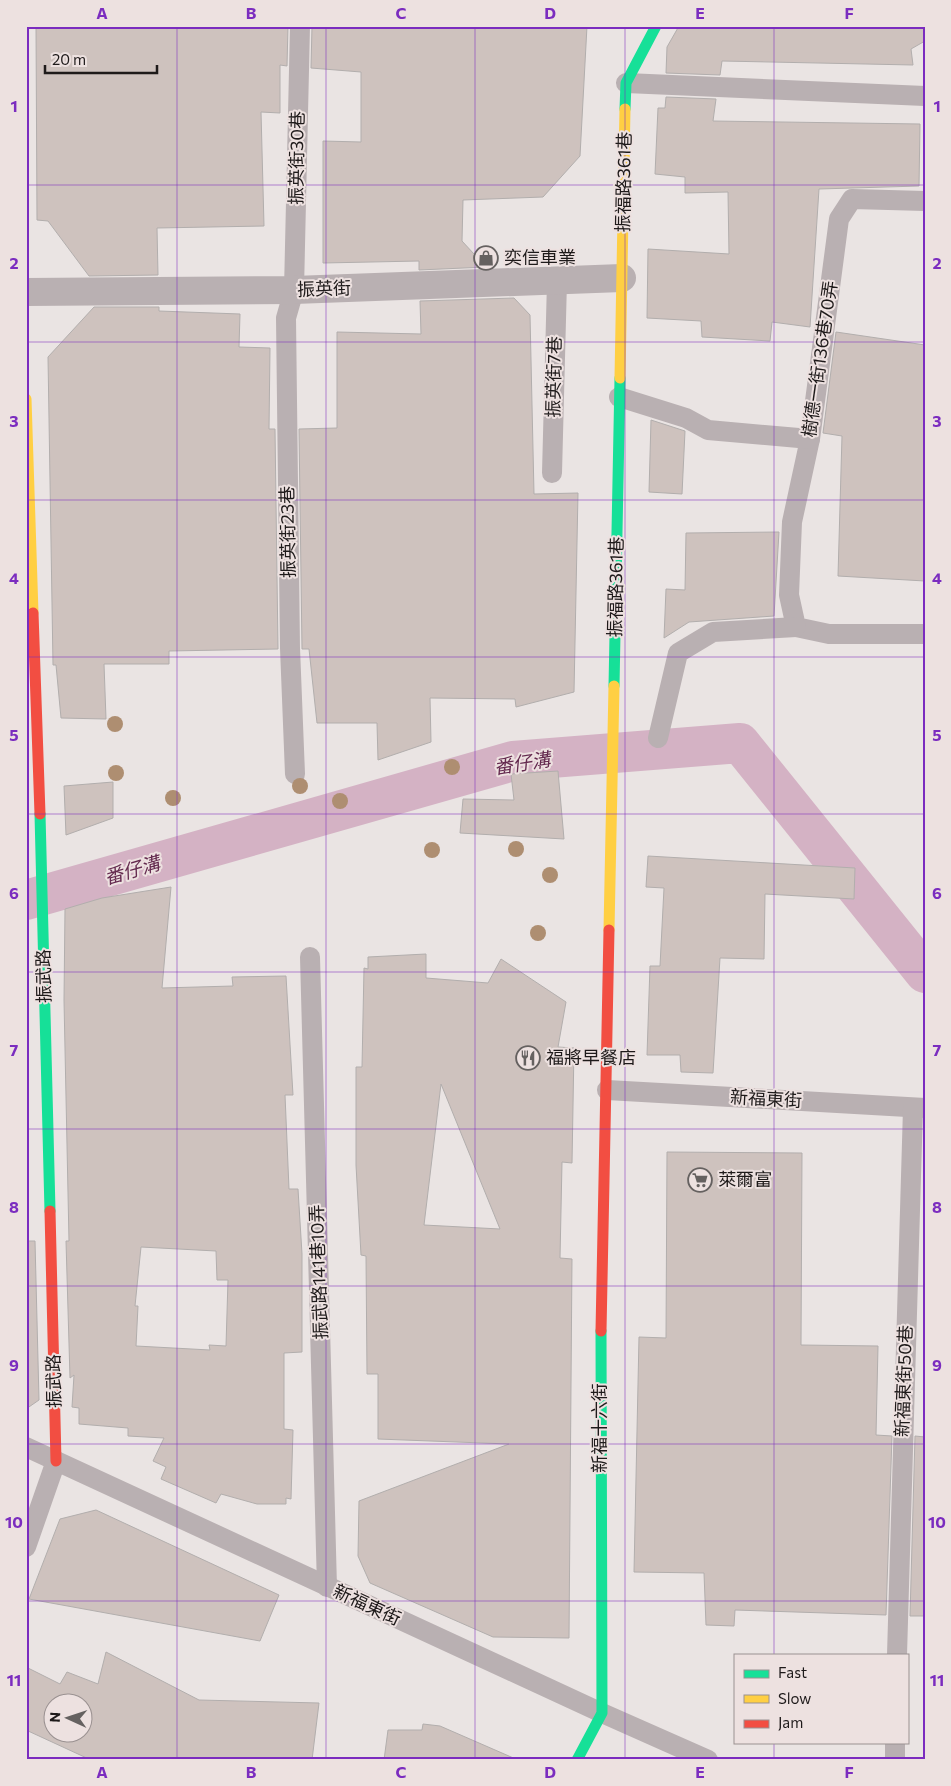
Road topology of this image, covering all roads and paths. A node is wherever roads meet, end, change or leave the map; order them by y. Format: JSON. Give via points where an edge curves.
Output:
{"nodes":[{"id":1,"x":300,"y":26,"type":"edge"},
{"id":2,"x":656,"y":26,"type":"edge"},
{"id":3,"x":626,"y":83,"type":"junction"},
{"id":4,"x":925,"y":96,"type":"edge"},
{"id":5,"x":925,"y":201,"type":"edge"},
{"id":6,"x":622,"y":278,"type":"junction"},
{"id":7,"x":557,"y":281,"type":"junction"},
{"id":8,"x":294,"y":290,"type":"junction"},
{"id":9,"x":26,"y":292,"type":"edge"},
{"id":10,"x":619,"y":397,"type":"junction"},
{"id":11,"x":26,"y":399,"type":"edge"},
{"id":12,"x":810,"y":439,"type":"junction"},
{"id":13,"x":552,"y":473,"type":"dead end"},
{"id":14,"x":796,"y":627,"type":"junction"},
{"id":15,"x":925,"y":634,"type":"edge"},
{"id":16,"x":658,"y":738,"type":"dead end"},
{"id":17,"x":295,"y":774,"type":"dead end"},
{"id":18,"x":310,"y":957,"type":"dead end"},
{"id":19,"x":607,"y":1090,"type":"junction"},
{"id":20,"x":919,"y":1108,"type":"edge"},
{"id":21,"x":26,"y":1447,"type":"edge"},
{"id":22,"x":56,"y":1461,"type":"junction"},
{"id":23,"x":26,"y":1547,"type":"edge"},
{"id":24,"x":328,"y":1587,"type":"junction"},
{"id":25,"x":897,"y":1654,"type":"edge"},
{"id":26,"x":602,"y":1713,"type":"junction"},
{"id":27,"x":895,"y":1744,"type":"edge"},
{"id":28,"x":577,"y":1760,"type":"edge"},
{"id":29,"x":708,"y":1760,"type":"edge"},
{"id":30,"x":894,"y":1760,"type":"edge"}],
"edges":[{"from":1,"to":8,"type":"lane","name":"振英街30巷"},
{"from":2,"to":3,"type":"street","name":"振福路361巷"},
{"from":3,"to":4,"type":"lane"},
{"from":3,"to":6,"type":"street","name":"振福路361巷"},
{"from":5,"to":12,"type":"lane","name":"樹德一街136巷70弄","via":[[852,199],[839,219]]},
{"from":6,"to":7,"type":"street","name":"振英街"},
{"from":6,"to":10,"type":"street","name":"振福路361巷"},
{"from":7,"to":8,"type":"street","name":"振英街"},
{"from":7,"to":13,"type":"lane","name":"振英街7巷"},
{"from":8,"to":9,"type":"street","name":"振英街"},
{"from":8,"to":17,"type":"lane","name":"振英街23巷","via":[[286,318],[290,648]]},
{"from":10,"to":12,"type":"lane","via":[[686,418],[708,430]]},
{"from":10,"to":19,"type":"street","name":"振福路361巷"},
{"from":11,"to":22,"type":"street","name":"振武路"},
{"from":12,"to":14,"type":"lane","name":"樹德一街136巷70弄","via":[[792,522],[789,595]]},
{"from":14,"to":15,"type":"lane","via":[[829,634]]},
{"from":14,"to":16,"type":"lane","via":[[713,632],[678,653]]},
{"from":18,"to":24,"type":"lane","name":"振武路141巷10弄"},
{"from":19,"to":20,"type":"lane","name":"新福東街"},
{"from":19,"to":26,"type":"street","name":"新福十六街","via":[[600,1376]]},
{"from":20,"to":25,"type":"lane","name":"新福東街50巷"},
{"from":21,"to":22,"type":"lane","name":"新福東街"},
{"from":22,"to":23,"type":"lane","name":"振武路"},
{"from":22,"to":24,"type":"lane","name":"新福東街"},
{"from":24,"to":26,"type":"lane","name":"新福東街"},
{"from":26,"to":28,"type":"street","name":"新福十六街"},
{"from":26,"to":29,"type":"lane","name":"新福東街"},
{"from":27,"to":30,"type":"lane"}]}
